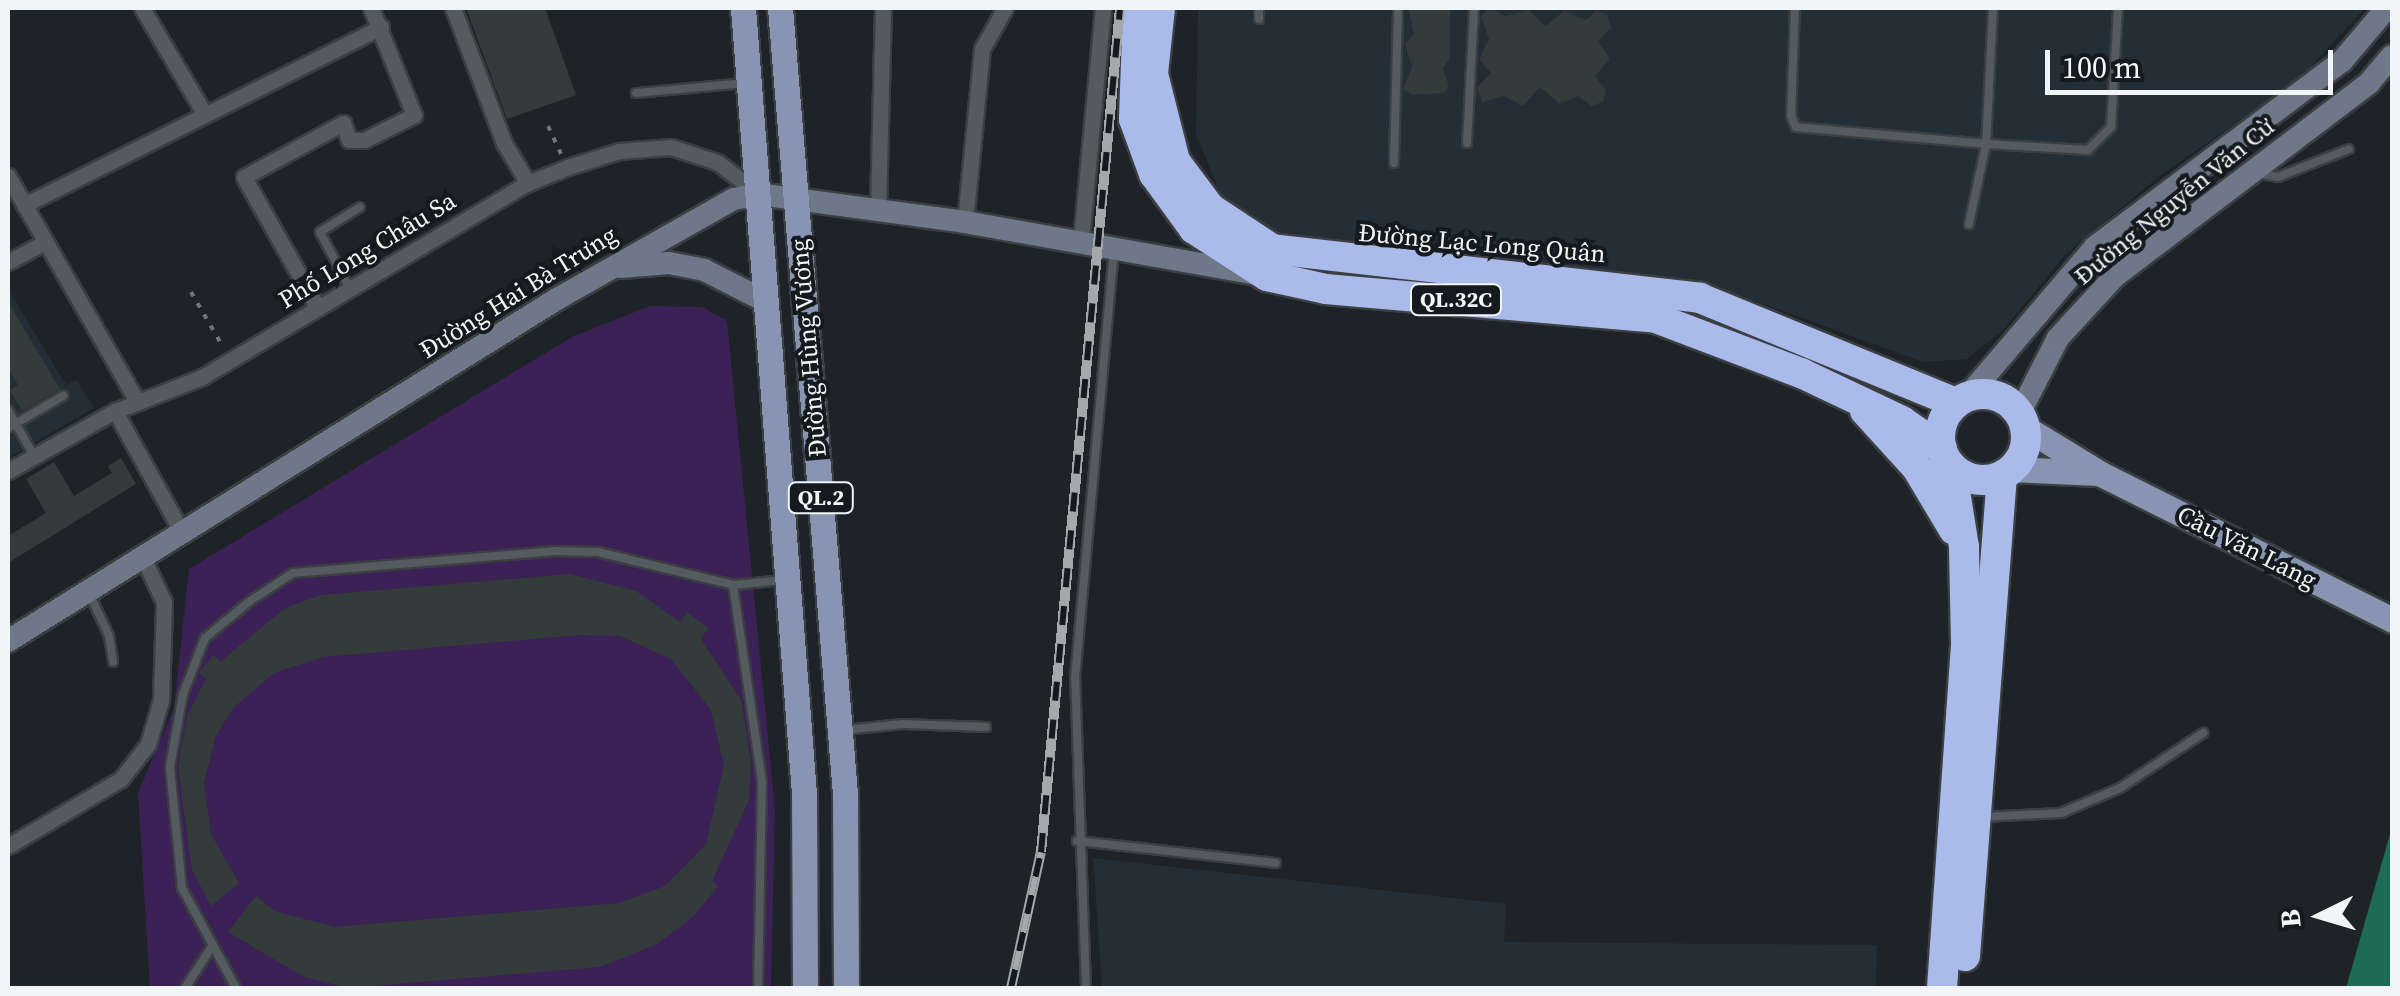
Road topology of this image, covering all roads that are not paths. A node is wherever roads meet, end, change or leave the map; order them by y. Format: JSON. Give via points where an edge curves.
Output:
{"nodes":[{"id":1,"x":142,"y":8,"type":"edge"},
{"id":2,"x":371,"y":8,"type":"edge"},
{"id":3,"x":453,"y":8,"type":"edge"},
{"id":4,"x":743,"y":8,"type":"edge"},
{"id":5,"x":780,"y":8,"type":"edge"},
{"id":6,"x":883,"y":8,"type":"edge"},
{"id":7,"x":1103,"y":8,"type":"edge"},
{"id":8,"x":1138,"y":8,"type":"edge"},
{"id":9,"x":1160,"y":8,"type":"edge"},
{"id":10,"x":1259,"y":8,"type":"edge"},
{"id":11,"x":1398,"y":8,"type":"edge"},
{"id":12,"x":1474,"y":8,"type":"edge"},
{"id":13,"x":1795,"y":8,"type":"edge"},
{"id":14,"x":1992,"y":8,"type":"edge"},
{"id":15,"x":2118,"y":8,"type":"edge"},
{"id":16,"x":2387,"y":8,"type":"edge"},
{"id":17,"x":997,"y":10,"type":"edge"},
{"id":18,"x":1259,"y":19,"type":"dead end"},
{"id":19,"x":381,"y":28,"type":"junction"},
{"id":20,"x":2392,"y":56,"type":"edge"},
{"id":21,"x":749,"y":83,"type":"junction"},
{"id":22,"x":636,"y":94,"type":"dead end"},
{"id":23,"x":204,"y":114,"type":"junction"},
{"id":24,"x":1467,"y":143,"type":"dead end"},
{"id":25,"x":1986,"y":144,"type":"junction"},
{"id":26,"x":2349,"y":149,"type":"dead end"},
{"id":27,"x":1394,"y":163,"type":"dead end"},
{"id":28,"x":2254,"y":170,"type":"junction"},
{"id":29,"x":8,"y":176,"type":"edge"},
{"id":30,"x":528,"y":184,"type":"junction"},
{"id":31,"x":759,"y":194,"type":"junction"},
{"id":32,"x":796,"y":198,"type":"junction"},
{"id":33,"x":24,"y":206,"type":"junction"},
{"id":34,"x":360,"y":207,"type":"dead end"},
{"id":35,"x":878,"y":210,"type":"junction"},
{"id":36,"x":966,"y":222,"type":"junction"},
{"id":37,"x":1969,"y":224,"type":"dead end"},
{"id":38,"x":1081,"y":240,"type":"junction"},
{"id":39,"x":45,"y":242,"type":"junction"},
{"id":40,"x":1114,"y":245,"type":"junction"},
{"id":41,"x":1223,"y":248,"type":"junction"},
{"id":42,"x":8,"y":262,"type":"edge"},
{"id":43,"x":1269,"y":262,"type":"junction"},
{"id":44,"x":607,"y":269,"type":"junction"},
{"id":45,"x":350,"y":289,"type":"junction"},
{"id":46,"x":766,"y":302,"type":"junction"},
{"id":47,"x":318,"y":308,"type":"junction"},
{"id":48,"x":1849,"y":395,"type":"junction"},
{"id":49,"x":63,"y":396,"type":"dead end"},
{"id":50,"x":1961,"y":400,"type":"junction"},
{"id":51,"x":137,"y":401,"type":"junction"},
{"id":52,"x":8,"y":410,"type":"edge"},
{"id":53,"x":115,"y":411,"type":"junction"},
{"id":54,"x":2022,"y":420,"type":"junction"},
{"id":55,"x":12,"y":426,"type":"edge"},
{"id":56,"x":34,"y":456,"type":"junction"},
{"id":57,"x":1946,"y":457,"type":"junction"},
{"id":58,"x":8,"y":471,"type":"edge"},
{"id":59,"x":2007,"y":472,"type":"junction"},
{"id":60,"x":2101,"y":474,"type":"junction"},
{"id":61,"x":183,"y":534,"type":"junction"},
{"id":62,"x":1964,"y":546,"type":"junction"},
{"id":63,"x":143,"y":558,"type":"junction"},
{"id":64,"x":788,"y":579,"type":"junction"},
{"id":65,"x":733,"y":586,"type":"junction"},
{"id":66,"x":88,"y":591,"type":"junction"},
{"id":67,"x":2392,"y":620,"type":"edge"},
{"id":68,"x":8,"y":642,"type":"edge"},
{"id":69,"x":112,"y":662,"type":"dead end"},
{"id":70,"x":986,"y":727,"type":"dead end"},
{"id":71,"x":840,"y":730,"type":"junction"},
{"id":72,"x":2203,"y":733,"type":"dead end"},
{"id":73,"x":1978,"y":817,"type":"junction"},
{"id":74,"x":1077,"y":841,"type":"junction"},
{"id":75,"x":8,"y":846,"type":"edge"},
{"id":76,"x":1276,"y":863,"type":"dead end"},
{"id":77,"x":211,"y":948,"type":"junction"},
{"id":78,"x":1953,"y":976,"type":"edge"},
{"id":79,"x":185,"y":988,"type":"edge"},
{"id":80,"x":236,"y":988,"type":"edge"},
{"id":81,"x":758,"y":988,"type":"edge"},
{"id":82,"x":805,"y":988,"type":"edge"},
{"id":83,"x":846,"y":988,"type":"edge"},
{"id":84,"x":1086,"y":988,"type":"edge"}],
"edges":[{"from":1,"to":23,"type":"street"},
{"from":2,"to":19,"type":"street"},
{"from":3,"to":30,"type":"street","via":[[504,143]]},
{"from":4,"to":21,"type":"main road","name":"Đường Hùng Vương","number":"QL.2"},
{"from":5,"to":32,"type":"main road","name":"Đường Hùng Vương","number":"QL.2"},
{"from":6,"to":35,"type":"street"},
{"from":7,"to":38,"type":"street"},
{"from":8,"to":41,"type":"highway","name":"Đường Lạc Long Quân","number":"QL.32C","via":[[1134,119],[1154,174],[1194,229]]},
{"from":9,"to":43,"type":"highway","name":"Đường Lạc Long Quân","number":"QL.32C","via":[[1154,74],[1175,161],[1210,208]]},
{"from":10,"to":18,"type":"lane"},
{"from":11,"to":27,"type":"lane"},
{"from":12,"to":24,"type":"lane"},
{"from":13,"to":25,"type":"lane","via":[[1790,116],[1796,128]]},
{"from":14,"to":25,"type":"lane"},
{"from":15,"to":25,"type":"lane","via":[[2110,127],[2102,142],[2088,150]]},
{"from":16,"to":50,"type":"street","name":"Đường Nguyễn Văn Cừ","via":[[2342,61],[2096,247]]},
{"from":17,"to":36,"type":"street","via":[[982,49]]},
{"from":19,"to":23,"type":"street"},
{"from":19,"to":47,"type":"street","via":[[414,114],[364,140],[349,140],[343,122],[244,178]]},
{"from":20,"to":28,"type":"street","name":"Đường Nguyễn Văn Cừ","via":[[2369,83]]},
{"from":21,"to":22,"type":"lane"},
{"from":21,"to":31,"type":"main road","name":"Đường Hùng Vương","number":"QL.2"},
{"from":23,"to":33,"type":"street"},
{"from":25,"to":37,"type":"lane"},
{"from":26,"to":28,"type":"lane","via":[[2278,178]]},
{"from":28,"to":54,"type":"street","name":"Đường Nguyễn Văn Cừ","via":[[2082,309],[2058,338]]},
{"from":29,"to":33,"type":"street"},
{"from":30,"to":31,"type":"street","name":"Phố Long Châu Sa","via":[[619,151],[672,147],[716,162]]},
{"from":30,"to":45,"type":"street","name":"Phố Long Châu Sa"},
{"from":31,"to":32,"type":"street","name":"Đường Hai Bà Trưng"},
{"from":31,"to":44,"type":"street","name":"Đường Hai Bà Trưng","via":[[708,209]]},
{"from":31,"to":46,"type":"main road","name":"Đường Hùng Vương","number":"QL.2"},
{"from":32,"to":35,"type":"street","name":"Đường Hai Bà Trưng"},
{"from":32,"to":71,"type":"main road","name":"Đường Hùng Vương","number":"QL.2"},
{"from":33,"to":39,"type":"street"},
{"from":34,"to":45,"type":"lane","via":[[320,232]]},
{"from":35,"to":36,"type":"street","name":"Đường Hai Bà Trưng"},
{"from":36,"to":38,"type":"street","name":"Đường Hai Bà Trưng"},
{"from":38,"to":40,"type":"street","name":"Đường Hai Bà Trưng"},
{"from":39,"to":42,"type":"street"},
{"from":39,"to":51,"type":"street"},
{"from":40,"to":41,"type":"street","name":"Đường Hai Bà Trưng"},
{"from":40,"to":43,"type":"street","name":"Đường Hai Bà Trưng"},
{"from":40,"to":74,"type":"lane","via":[[1075,678]]},
{"from":41,"to":43,"type":"highway","name":"Đường Lạc Long Quân","number":"QL.32C"},
{"from":43,"to":48,"type":"highway","name":"Đường Lạc Long Quân","number":"QL.32C","via":[[1326,288],[1656,318],[1746,348]]},
{"from":43,"to":50,"type":"highway","name":"Đường Lạc Long Quân","number":"QL.32C","via":[[1327,260],[1685,295]]},
{"from":44,"to":46,"type":"street","via":[[684,265]]},
{"from":44,"to":61,"type":"street","name":"Đường Hai Bà Trưng"},
{"from":45,"to":47,"type":"street","name":"Phố Long Châu Sa"},
{"from":46,"to":64,"type":"main road","name":"Đường Hùng Vương","number":"QL.2"},
{"from":47,"to":51,"type":"street","name":"Phố Long Châu Sa","via":[[231,360]]},
{"from":48,"to":57,"type":"highway","name":"Đường Lạc Long Quân","number":"QL.32C"},
{"from":48,"to":62,"type":"highway","via":[[1917,468]]},
{"from":49,"to":55,"type":"lane"},
{"from":50,"to":54,"type":"highway","number":"QL.32C","via":[[1996,396]]},
{"from":50,"to":57,"type":"highway","via":[[1942,424]]},
{"from":51,"to":53,"type":"street","name":"Phố Long Châu Sa"},
{"from":52,"to":55,"type":"lane"},
{"from":53,"to":56,"type":"street","name":"Phố Long Châu Sa"},
{"from":53,"to":61,"type":"street"},
{"from":54,"to":59,"type":"highway","via":[[2024,450]]},
{"from":54,"to":60,"type":"main road","name":"Cầu Văn Lang"},
{"from":55,"to":56,"type":"lane"},
{"from":56,"to":58,"type":"street","name":"Phố Long Châu Sa"},
{"from":57,"to":59,"type":"highway","number":"QL.32C","via":[[1975,479]]},
{"from":57,"to":62,"type":"highway"},
{"from":59,"to":60,"type":"main road"},
{"from":59,"to":73,"type":"highway"},
{"from":60,"to":67,"type":"main road","name":"Cầu Văn Lang"},
{"from":61,"to":63,"type":"street","name":"Đường Hai Bà Trưng"},
{"from":62,"to":78,"type":"highway"},
{"from":63,"to":66,"type":"street","name":"Đường Hai Bà Trưng"},
{"from":63,"to":75,"type":"street","via":[[164,602],[161,700],[148,744],[120,780]]},
{"from":64,"to":65,"type":"lane"},
{"from":64,"to":82,"type":"main road","name":"Đường Hùng Vương","number":"QL.2","via":[[804,794]]},
{"from":65,"to":77,"type":"lane","via":[[598,552],[554,550],[293,573],[250,601],[205,638],[183,694],[170,767],[182,888]]},
{"from":65,"to":81,"type":"lane","via":[[762,782]]},
{"from":66,"to":68,"type":"street","name":"Đường Hai Bà Trưng"},
{"from":66,"to":69,"type":"lane","via":[[109,636]]},
{"from":70,"to":71,"type":"lane"},
{"from":71,"to":83,"type":"main road","name":"Đường Hùng Vương","number":"QL.2"},
{"from":72,"to":73,"type":"lane","via":[[2120,788],[2062,813]]},
{"from":73,"to":78,"type":"highway"},
{"from":74,"to":76,"type":"lane"},
{"from":74,"to":84,"type":"lane"},
{"from":77,"to":79,"type":"lane"},
{"from":77,"to":80,"type":"lane"}]}
